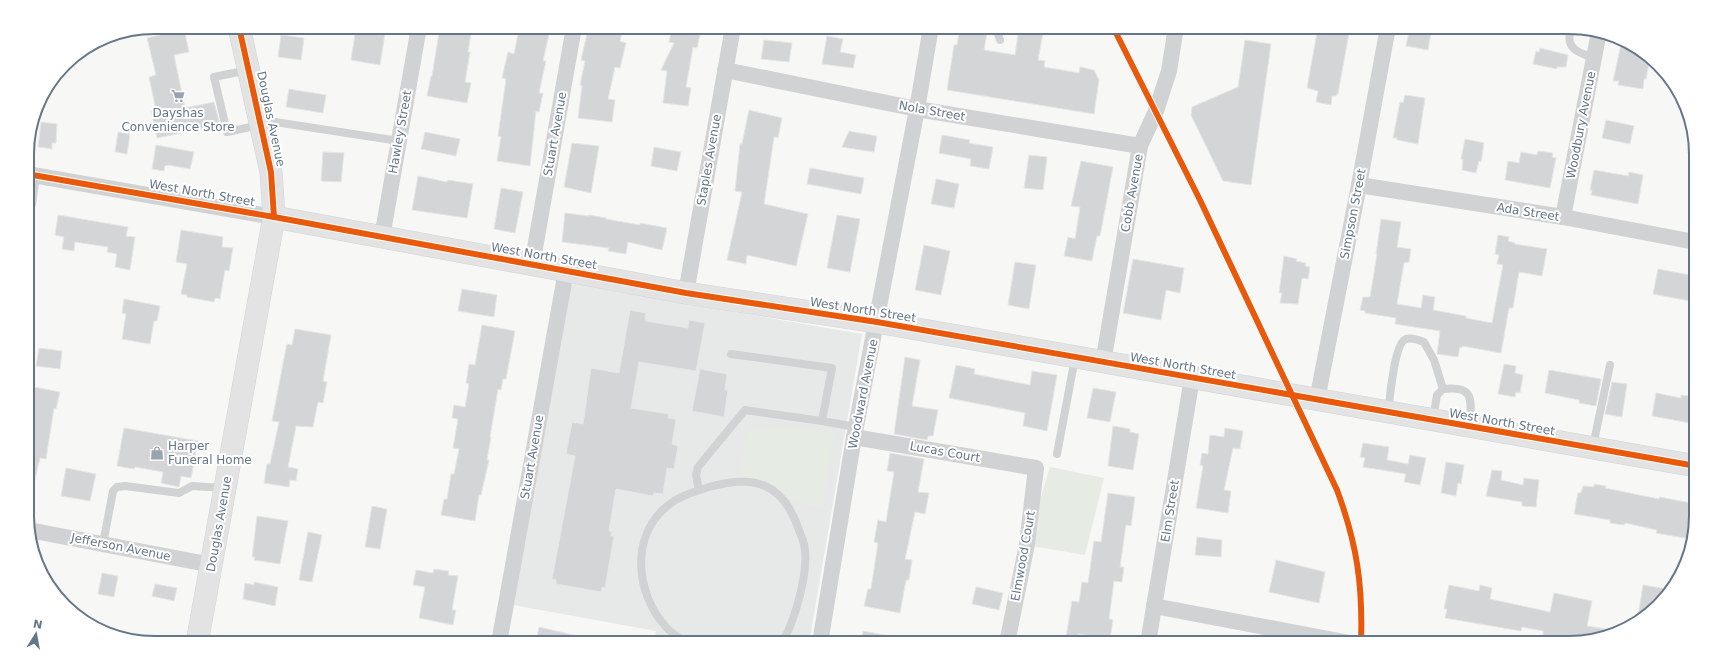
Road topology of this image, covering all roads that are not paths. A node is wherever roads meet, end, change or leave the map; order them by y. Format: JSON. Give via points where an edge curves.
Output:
{"nodes":[{"id":1,"x":241,"y":34,"type":"edge"},
{"id":2,"x":418,"y":34,"type":"edge"},
{"id":3,"x":573,"y":34,"type":"edge"},
{"id":4,"x":732,"y":34,"type":"edge"},
{"id":5,"x":930,"y":34,"type":"edge"},
{"id":6,"x":998,"y":34,"type":"edge"},
{"id":7,"x":1175,"y":34,"type":"edge"},
{"id":8,"x":1387,"y":34,"type":"edge"},
{"id":9,"x":1569,"y":34,"type":"edge"},
{"id":10,"x":1598,"y":38,"type":"edge"},
{"id":11,"x":1000,"y":40,"type":"dead end"},
{"id":12,"x":1594,"y":58,"type":"junction"},
{"id":13,"x":249,"y":70,"type":"junction"},
{"id":14,"x":725,"y":70,"type":"junction"},
{"id":15,"x":918,"y":109,"type":"junction"},
{"id":16,"x":261,"y":122,"type":"junction"},
{"id":17,"x":399,"y":141,"type":"junction"},
{"id":18,"x":1140,"y":146,"type":"junction"},
{"id":19,"x":34,"y":175,"type":"edge"},
{"id":20,"x":1359,"y":185,"type":"junction"},
{"id":21,"x":274,"y":217,"type":"junction"},
{"id":22,"x":1563,"y":217,"type":"junction"},
{"id":23,"x":382,"y":237,"type":"junction"},
{"id":24,"x":1689,"y":241,"type":"edge"},
{"id":25,"x":532,"y":266,"type":"junction"},
{"id":26,"x":566,"y":271,"type":"junction"},
{"id":27,"x":686,"y":293,"type":"junction"},
{"id":28,"x":877,"y":322,"type":"junction"},
{"id":29,"x":731,"y":354,"type":"dead end"},
{"id":30,"x":1075,"y":358,"type":"junction"},
{"id":31,"x":1103,"y":363,"type":"junction"},
{"id":32,"x":1610,"y":365,"type":"dead end"},
{"id":33,"x":1192,"y":378,"type":"junction"},
{"id":34,"x":1443,"y":389,"type":"junction"},
{"id":35,"x":1317,"y":400,"type":"junction"},
{"id":36,"x":1388,"y":412,"type":"junction"},
{"id":37,"x":822,"y":421,"type":"junction"},
{"id":38,"x":1432,"y":421,"type":"junction"},
{"id":39,"x":1470,"y":427,"type":"junction"},
{"id":40,"x":855,"y":432,"type":"junction"},
{"id":41,"x":1592,"y":449,"type":"junction"},
{"id":42,"x":1058,"y":454,"type":"dead end"},
{"id":43,"x":1689,"y":465,"type":"edge"},
{"id":44,"x":1036,"y":468,"type":"joint"},
{"id":45,"x":226,"y":488,"type":"junction"},
{"id":46,"x":699,"y":490,"type":"junction"},
{"id":47,"x":35,"y":531,"type":"edge"},
{"id":48,"x":103,"y":544,"type":"junction"},
{"id":49,"x":212,"y":565,"type":"junction"},
{"id":50,"x":1154,"y":606,"type":"junction"},
{"id":51,"x":198,"y":636,"type":"edge"},
{"id":52,"x":500,"y":636,"type":"edge"},
{"id":53,"x":678,"y":636,"type":"edge"},
{"id":54,"x":785,"y":636,"type":"edge"},
{"id":55,"x":821,"y":636,"type":"edge"},
{"id":56,"x":1008,"y":636,"type":"edge"},
{"id":57,"x":1149,"y":636,"type":"edge"},
{"id":58,"x":1307,"y":636,"type":"edge"}],
"edges":[{"from":1,"to":13,"type":"street","name":"Douglas Avenue"},
{"from":2,"to":17,"type":"street","name":"Hawley Street"},
{"from":3,"to":25,"type":"street","name":"Stuart Avenue"},
{"from":4,"to":14,"type":"street","name":"Staples Avenue"},
{"from":5,"to":15,"type":"street","name":"Woodward Avenue"},
{"from":6,"to":11,"type":"lane"},
{"from":7,"to":18,"type":"street","name":"Cobb Avenue","via":[[1169,71],[1156,111]]},
{"from":8,"to":20,"type":"street","name":"Simpson Street"},
{"from":9,"to":12,"type":"lane","via":[[1570,44],[1574,50]]},
{"from":10,"to":12,"type":"street","name":"Woodbury Avenue"},
{"from":12,"to":22,"type":"street","name":"Woodbury Avenue"},
{"from":13,"to":16,"type":"street","name":"Douglas Avenue"},
{"from":13,"to":16,"type":"lane","via":[[214,78],[226,132]]},
{"from":14,"to":15,"type":"street","name":"Nola Street"},
{"from":14,"to":27,"type":"street","name":"Staples Avenue"},
{"from":15,"to":18,"type":"street","name":"Nola Street"},
{"from":15,"to":28,"type":"street","name":"Woodward Avenue"},
{"from":16,"to":17,"type":"lane"},
{"from":16,"to":21,"type":"street","name":"Douglas Avenue","via":[[271,172]]},
{"from":17,"to":23,"type":"street","name":"Hawley Street"},
{"from":18,"to":31,"type":"street","name":"Cobb Avenue"},
{"from":19,"to":21,"type":"street","name":"West North Street"},
{"from":20,"to":22,"type":"street","name":"Ada Street"},
{"from":20,"to":35,"type":"street","name":"Simpson Street"},
{"from":21,"to":23,"type":"street","name":"West North Street"},
{"from":21,"to":45,"type":"street","name":"Douglas Avenue"},
{"from":22,"to":24,"type":"street","name":"Ada Street"},
{"from":23,"to":25,"type":"street","name":"West North Street"},
{"from":25,"to":26,"type":"street","name":"West North Street"},
{"from":26,"to":27,"type":"street","name":"West North Street"},
{"from":26,"to":52,"type":"street","name":"Stuart Avenue"},
{"from":27,"to":28,"type":"street","name":"West North Street"},
{"from":28,"to":30,"type":"street","name":"West North Street"},
{"from":28,"to":40,"type":"street","name":"Woodward Avenue"},
{"from":29,"to":37,"type":"lane","via":[[832,368]]},
{"from":30,"to":31,"type":"street","name":"West North Street"},
{"from":30,"to":42,"type":"lane"},
{"from":31,"to":33,"type":"street","name":"West North Street"},
{"from":32,"to":41,"type":"lane"},
{"from":33,"to":35,"type":"street","name":"West North Street"},
{"from":33,"to":50,"type":"street","name":"Elm Street"},
{"from":34,"to":36,"type":"lane","via":[[1432,355],[1424,342],[1406,339],[1402,341],[1396,354]]},
{"from":34,"to":38,"type":"lane","via":[[1437,396]]},
{"from":34,"to":39,"type":"lane","via":[[1451,388],[1467,393],[1472,400]]},
{"from":35,"to":36,"type":"street","name":"West North Street"},
{"from":36,"to":38,"type":"street","name":"West North Street"},
{"from":37,"to":40,"type":"lane"},
{"from":37,"to":46,"type":"lane","via":[[744,410],[698,467],[696,475]]},
{"from":38,"to":39,"type":"street","name":"West North Street"},
{"from":39,"to":41,"type":"street","name":"West North Street"},
{"from":40,"to":44,"type":"street","name":"Lucas Court"},
{"from":40,"to":55,"type":"street","name":"Woodward Avenue"},
{"from":41,"to":43,"type":"street","name":"West North Street"},
{"from":44,"to":56,"type":"street","name":"Elmwood Court","via":[[1026,545]]},
{"from":45,"to":48,"type":"lane","via":[[192,486],[179,493],[117,487],[113,491]]},
{"from":45,"to":49,"type":"street","name":"Douglas Avenue"},
{"from":46,"to":53,"type":"lane","via":[[665,507],[654,520],[647,533],[641,560],[642,584],[649,602],[666,627]]},
{"from":46,"to":54,"type":"lane","via":[[737,481],[761,484],[783,498],[794,515],[804,544],[805,561],[794,617]]},
{"from":47,"to":48,"type":"street","name":"Jefferson Avenue"},
{"from":48,"to":49,"type":"street","name":"Jefferson Avenue"},
{"from":49,"to":51,"type":"street","name":"Douglas Avenue"},
{"from":50,"to":57,"type":"street","name":"Elm Street"},
{"from":50,"to":58,"type":"street"}]}
